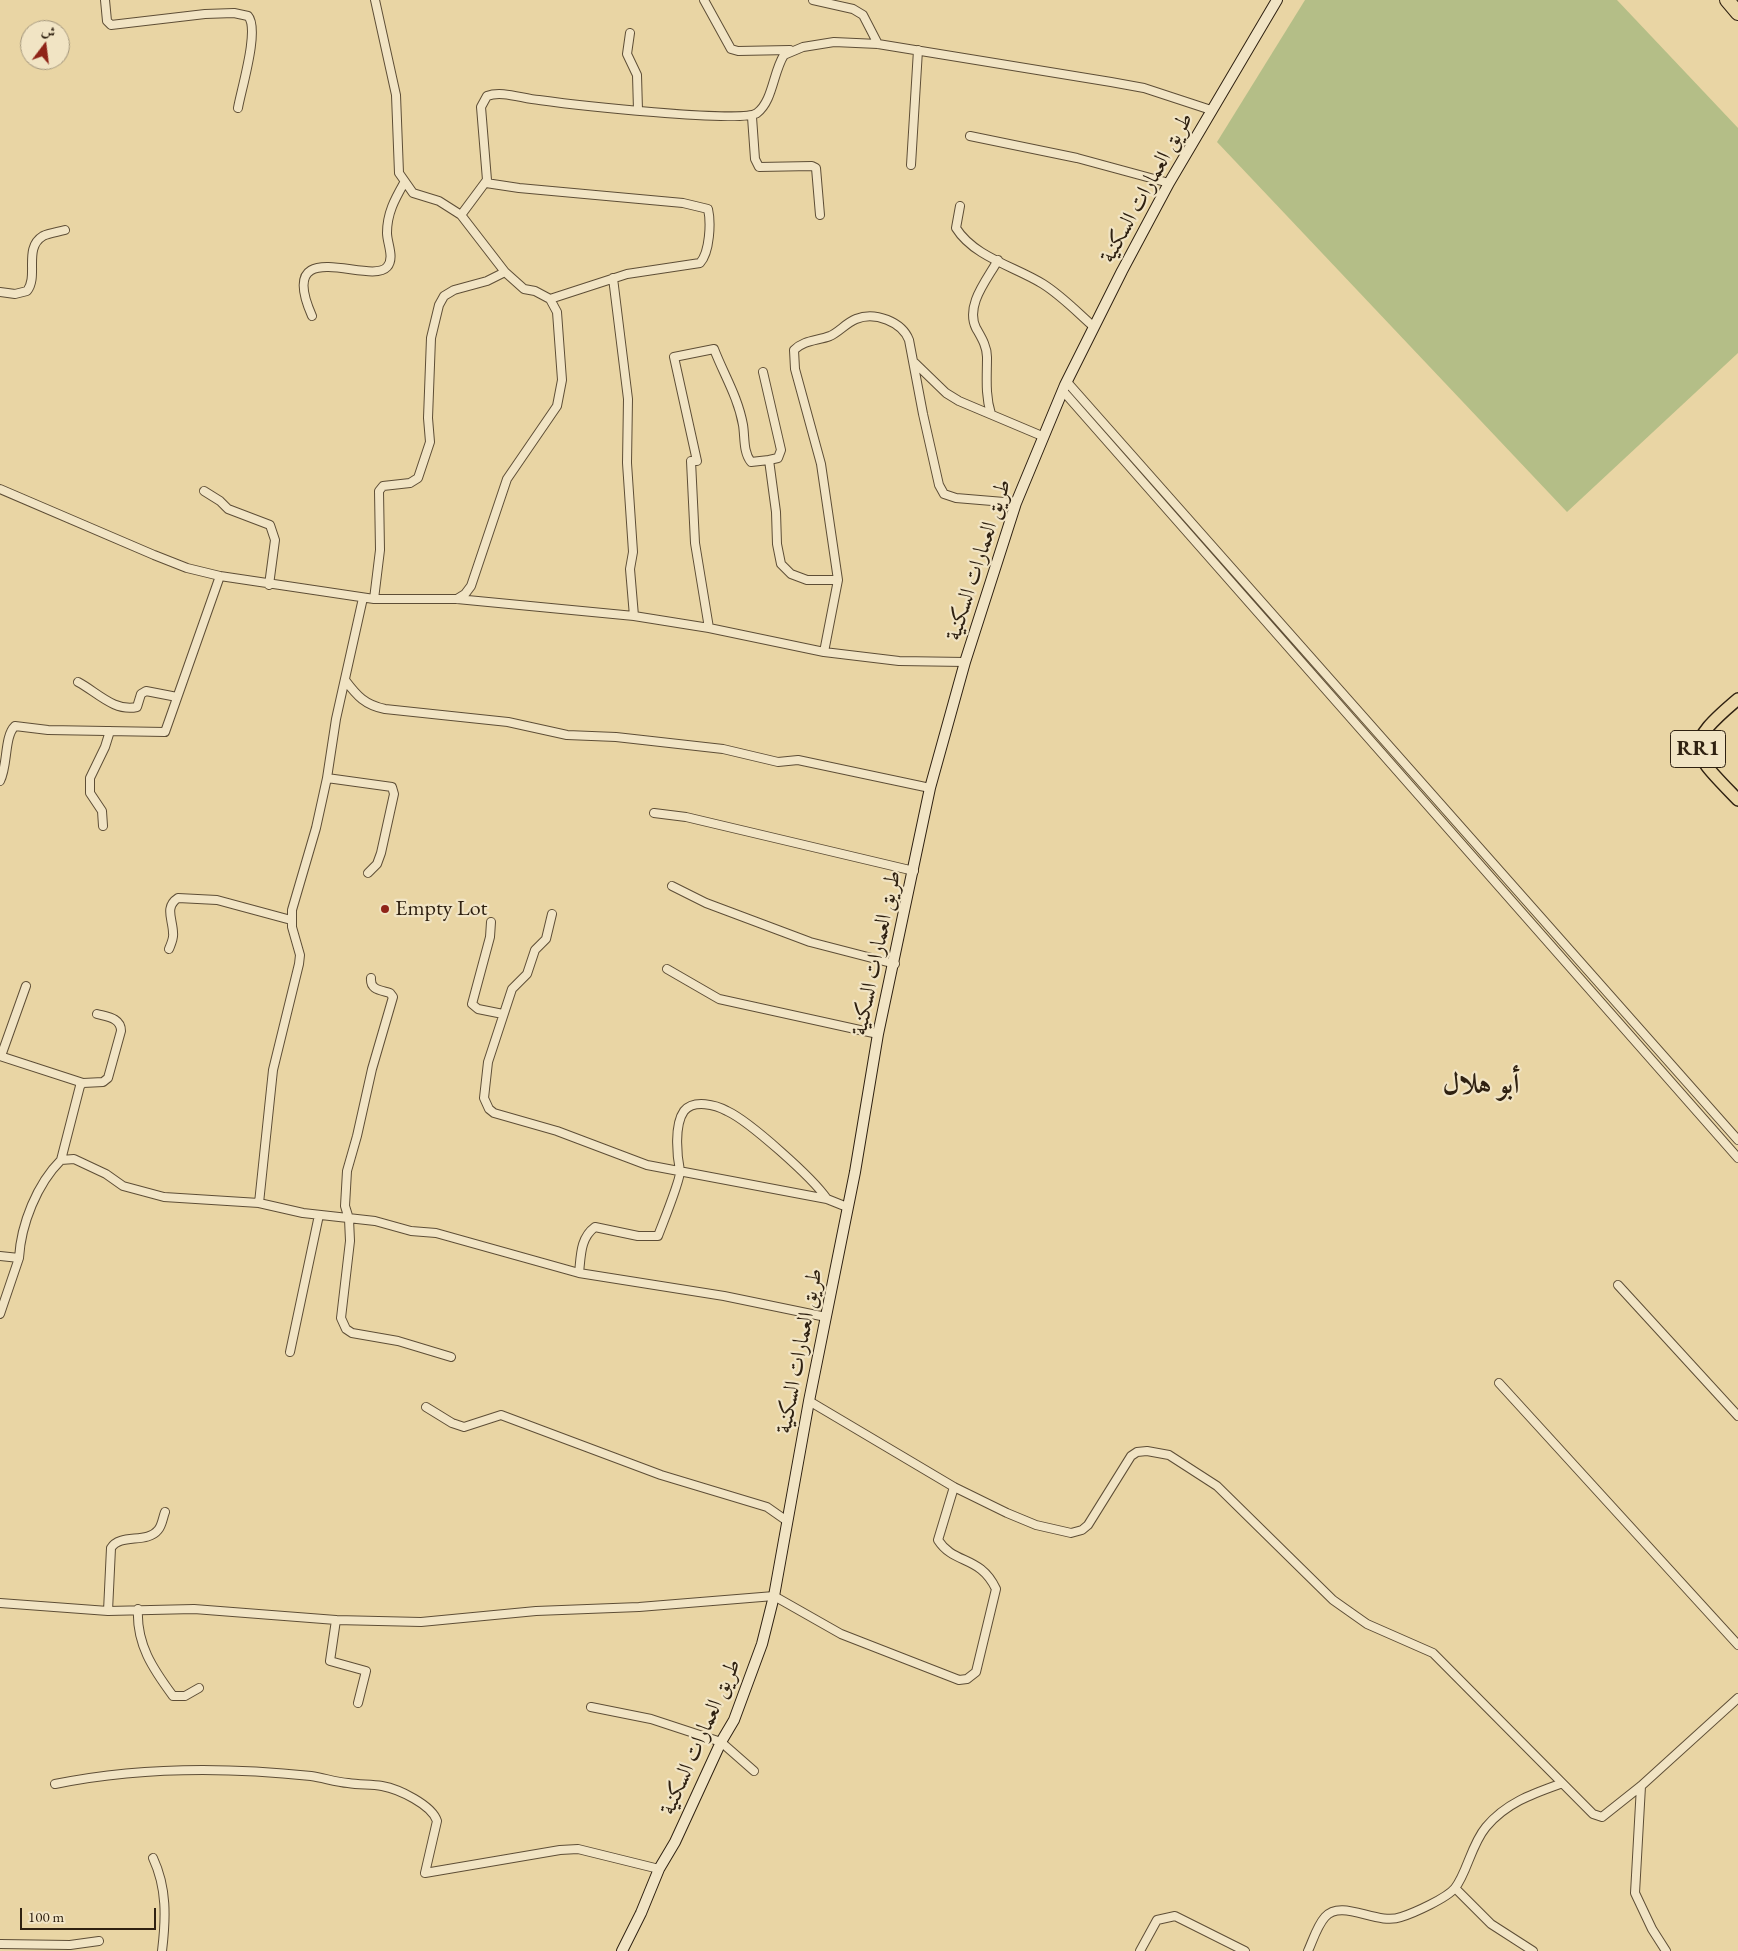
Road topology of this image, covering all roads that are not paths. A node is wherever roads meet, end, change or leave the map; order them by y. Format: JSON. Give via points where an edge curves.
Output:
{"nodes":[{"id":1,"x":105,"y":0,"type":"edge"},
{"id":2,"x":375,"y":0,"type":"edge"},
{"id":3,"x":704,"y":0,"type":"edge"},
{"id":4,"x":814,"y":0,"type":"edge"},
{"id":5,"x":1277,"y":0,"type":"edge"},
{"id":6,"x":1727,"y":0,"type":"edge"},
{"id":7,"x":1738,"y":13,"type":"edge"},
{"id":8,"x":630,"y":33,"type":"dead end"},
{"id":9,"x":878,"y":44,"type":"junction"},
{"id":10,"x":790,"y":50,"type":"junction"},
{"id":11,"x":918,"y":50,"type":"junction"},
{"id":12,"x":238,"y":108,"type":"dead end"},
{"id":13,"x":638,"y":110,"type":"junction"},
{"id":14,"x":1211,"y":110,"type":"junction"},
{"id":15,"x":752,"y":117,"type":"junction"},
{"id":16,"x":970,"y":136,"type":"dead end"},
{"id":17,"x":911,"y":165,"type":"dead end"},
{"id":18,"x":404,"y":183,"type":"junction"},
{"id":19,"x":486,"y":183,"type":"junction"},
{"id":20,"x":1169,"y":183,"type":"junction"},
{"id":21,"x":960,"y":206,"type":"dead end"},
{"id":22,"x":461,"y":215,"type":"junction"},
{"id":23,"x":820,"y":215,"type":"dead end"},
{"id":24,"x":66,"y":230,"type":"dead end"},
{"id":25,"x":998,"y":260,"type":"junction"},
{"id":26,"x":505,"y":272,"type":"junction"},
{"id":27,"x":613,"y":278,"type":"junction"},
{"id":28,"x":0,"y":292,"type":"edge"},
{"id":29,"x":550,"y":300,"type":"junction"},
{"id":30,"x":312,"y":316,"type":"dead end"},
{"id":31,"x":1094,"y":327,"type":"junction"},
{"id":32,"x":914,"y":363,"type":"junction"},
{"id":33,"x":763,"y":372,"type":"dead end"},
{"id":34,"x":1065,"y":386,"type":"junction"},
{"id":35,"x":991,"y":414,"type":"junction"},
{"id":36,"x":1042,"y":436,"type":"junction"},
{"id":37,"x":769,"y":460,"type":"junction"},
{"id":38,"x":0,"y":489,"type":"edge"},
{"id":39,"x":204,"y":491,"type":"dead end"},
{"id":40,"x":1016,"y":503,"type":"junction"},
{"id":41,"x":220,"y":576,"type":"junction"},
{"id":42,"x":838,"y":580,"type":"junction"},
{"id":43,"x":270,"y":585,"type":"junction"},
{"id":44,"x":363,"y":598,"type":"junction"},
{"id":45,"x":374,"y":599,"type":"junction"},
{"id":46,"x":457,"y":599,"type":"junction"},
{"id":47,"x":634,"y":616,"type":"junction"},
{"id":48,"x":709,"y":628,"type":"junction"},
{"id":49,"x":824,"y":652,"type":"junction"},
{"id":50,"x":965,"y":662,"type":"junction"},
{"id":51,"x":345,"y":680,"type":"junction"},
{"id":52,"x":78,"y":682,"type":"dead end"},
{"id":53,"x":177,"y":696,"type":"junction"},
{"id":54,"x":1738,"y":699,"type":"edge"},
{"id":55,"x":110,"y":731,"type":"junction"},
{"id":56,"x":4,"y":744,"type":"edge"},
{"id":57,"x":327,"y":778,"type":"junction"},
{"id":58,"x":0,"y":781,"type":"edge"},
{"id":59,"x":930,"y":788,"type":"junction"},
{"id":60,"x":1738,"y":800,"type":"edge"},
{"id":61,"x":654,"y":813,"type":"dead end"},
{"id":62,"x":103,"y":826,"type":"dead end"},
{"id":63,"x":914,"y":871,"type":"junction"},
{"id":64,"x":368,"y":873,"type":"dead end"},
{"id":65,"x":672,"y":886,"type":"dead end"},
{"id":66,"x":552,"y":914,"type":"dead end"},
{"id":67,"x":291,"y":920,"type":"junction"},
{"id":68,"x":491,"y":922,"type":"dead end"},
{"id":69,"x":169,"y":949,"type":"dead end"},
{"id":70,"x":895,"y":964,"type":"junction"},
{"id":71,"x":667,"y":969,"type":"dead end"},
{"id":72,"x":371,"y":978,"type":"dead end"},
{"id":73,"x":26,"y":986,"type":"dead end"},
{"id":74,"x":98,"y":1014,"type":"dead end"},
{"id":75,"x":503,"y":1014,"type":"junction"},
{"id":76,"x":878,"y":1034,"type":"junction"},
{"id":77,"x":0,"y":1056,"type":"edge"},
{"id":78,"x":83,"y":1083,"type":"junction"},
{"id":79,"x":1738,"y":1140,"type":"edge"},
{"id":80,"x":1738,"y":1158,"type":"edge"},
{"id":81,"x":61,"y":1160,"type":"junction"},
{"id":82,"x":680,"y":1173,"type":"junction"},
{"id":83,"x":827,"y":1199,"type":"junction"},
{"id":84,"x":259,"y":1203,"type":"junction"},
{"id":85,"x":847,"y":1207,"type":"junction"},
{"id":86,"x":319,"y":1215,"type":"junction"},
{"id":87,"x":349,"y":1219,"type":"junction"},
{"id":88,"x":0,"y":1256,"type":"edge"},
{"id":89,"x":19,"y":1258,"type":"junction"},
{"id":90,"x":579,"y":1273,"type":"junction"},
{"id":91,"x":1618,"y":1285,"type":"dead end"},
{"id":92,"x":0,"y":1314,"type":"edge"},
{"id":93,"x":826,"y":1317,"type":"junction"},
{"id":94,"x":290,"y":1352,"type":"dead end"},
{"id":95,"x":451,"y":1357,"type":"dead end"},
{"id":96,"x":1499,"y":1383,"type":"dead end"},
{"id":97,"x":809,"y":1401,"type":"junction"},
{"id":98,"x":426,"y":1407,"type":"dead end"},
{"id":99,"x":1738,"y":1416,"type":"edge"},
{"id":100,"x":954,"y":1487,"type":"junction"},
{"id":101,"x":165,"y":1512,"type":"dead end"},
{"id":102,"x":787,"y":1522,"type":"junction"},
{"id":103,"x":774,"y":1596,"type":"junction"},
{"id":104,"x":0,"y":1603,"type":"edge"},
{"id":105,"x":138,"y":1609,"type":"junction"},
{"id":106,"x":108,"y":1611,"type":"junction"},
{"id":107,"x":336,"y":1620,"type":"junction"},
{"id":108,"x":1738,"y":1645,"type":"edge"},
{"id":109,"x":199,"y":1688,"type":"dead end"},
{"id":110,"x":1738,"y":1698,"type":"edge"},
{"id":111,"x":358,"y":1703,"type":"dead end"},
{"id":112,"x":591,"y":1707,"type":"dead end"},
{"id":113,"x":721,"y":1742,"type":"junction"},
{"id":114,"x":754,"y":1771,"type":"dead end"},
{"id":115,"x":55,"y":1784,"type":"dead end"},
{"id":116,"x":1560,"y":1784,"type":"junction"},
{"id":117,"x":1641,"y":1786,"type":"junction"},
{"id":118,"x":153,"y":1858,"type":"dead end"},
{"id":119,"x":658,"y":1869,"type":"junction"},
{"id":120,"x":1455,"y":1888,"type":"junction"},
{"id":121,"x":99,"y":1941,"type":"dead end"},
{"id":122,"x":0,"y":1944,"type":"edge"},
{"id":123,"x":162,"y":1951,"type":"edge"},
{"id":124,"x":622,"y":1951,"type":"edge"},
{"id":125,"x":1140,"y":1951,"type":"edge"},
{"id":126,"x":1245,"y":1951,"type":"edge"},
{"id":127,"x":1308,"y":1951,"type":"edge"},
{"id":128,"x":1533,"y":1951,"type":"edge"},
{"id":129,"x":1666,"y":1951,"type":"edge"}],
"edges":[{"from":1,"to":12,"type":"street","via":[[107,21],[112,25],[205,14],[248,16],[253,23],[252,37]]},
{"from":2,"to":18,"type":"street","via":[[396,95],[399,173]]},
{"from":3,"to":10,"type":"street","via":[[731,49]]},
{"from":4,"to":9,"type":"street","via":[[853,9],[863,15]]},
{"from":5,"to":14,"type":"main road","name":"طريق العمارات السكنية"},
{"from":6,"to":7,"type":"highway"},
{"from":8,"to":13,"type":"street","via":[[627,54],[637,75]]},
{"from":9,"to":10,"type":"street","via":[[834,42]]},
{"from":9,"to":11,"type":"street"},
{"from":10,"to":15,"type":"street","via":[[779,62],[762,108]]},
{"from":11,"to":14,"type":"street","via":[[1144,88]]},
{"from":11,"to":17,"type":"street"},
{"from":13,"to":15,"type":"street"},
{"from":13,"to":19,"type":"street","via":[[499,94],[487,96],[481,107]]},
{"from":14,"to":20,"type":"main road","name":"طريق العمارات السكنية"},
{"from":15,"to":23,"type":"street","via":[[755,159],[759,167],[816,168]]},
{"from":16,"to":20,"type":"street","via":[[1077,158]]},
{"from":18,"to":22,"type":"street","via":[[413,193],[439,201]]},
{"from":18,"to":30,"type":"street","via":[[390,206],[388,266],[372,271],[329,266],[308,273],[303,290]]},
{"from":19,"to":22,"type":"street"},
{"from":19,"to":27,"type":"street","via":[[691,204],[708,209],[706,246],[700,263]]},
{"from":20,"to":31,"type":"main road","name":"طريق العمارات السكنية"},
{"from":21,"to":25,"type":"street","via":[[956,228],[959,233]]},
{"from":22,"to":26,"type":"street"},
{"from":24,"to":28,"type":"street","via":[[46,235],[36,243],[31,284],[27,291],[15,294]]},
{"from":25,"to":31,"type":"street","via":[[1068,302]]},
{"from":25,"to":35,"type":"street","via":[[972,311],[988,355],[986,376]]},
{"from":26,"to":29,"type":"street","via":[[524,289],[536,291]]},
{"from":26,"to":45,"type":"street","via":[[487,282],[454,290],[444,296],[439,305],[432,338],[429,445],[418,478],[410,483],[384,486],[378,491],[380,550]]},
{"from":27,"to":29,"type":"street"},
{"from":27,"to":47,"type":"street","via":[[628,399],[627,464]]},
{"from":29,"to":46,"type":"street","via":[[557,312],[560,332],[562,380],[557,406],[507,479],[470,586]]},
{"from":31,"to":34,"type":"main road","name":"طريق العمارات السكنية"},
{"from":32,"to":35,"type":"street","via":[[959,402]]},
{"from":32,"to":40,"type":"street","via":[[939,485],[944,494]]},
{"from":32,"to":42,"type":"street","via":[[906,331],[897,323],[874,318],[860,318],[832,335],[810,340],[794,350],[795,369],[820,464]]},
{"from":33,"to":37,"type":"street","via":[[781,450],[778,458]]},
{"from":34,"to":36,"type":"main road","name":"طريق العمارات السكنية"},
{"from":34,"to":79,"type":"street"},
{"from":34,"to":80,"type":"street"},
{"from":35,"to":36,"type":"street"},
{"from":36,"to":40,"type":"main road","name":"طريق العمارات السكنية"},
{"from":37,"to":42,"type":"street","via":[[781,564],[791,574],[807,580]]},
{"from":37,"to":48,"type":"street","via":[[751,462],[747,456],[736,397],[714,349],[674,357],[698,462],[691,461],[694,528]]},
{"from":38,"to":41,"type":"street","via":[[154,555]]},
{"from":39,"to":43,"type":"street","via":[[228,509],[270,525],[275,540]]},
{"from":40,"to":50,"type":"main road","name":"طريق العمارات السكنية"},
{"from":41,"to":43,"type":"street"},
{"from":41,"to":53,"type":"street"},
{"from":42,"to":49,"type":"street"},
{"from":43,"to":44,"type":"street"},
{"from":44,"to":45,"type":"street"},
{"from":44,"to":51,"type":"street"},
{"from":45,"to":46,"type":"street"},
{"from":46,"to":47,"type":"street"},
{"from":47,"to":48,"type":"street"},
{"from":48,"to":49,"type":"street"},
{"from":49,"to":50,"type":"street","via":[[899,661]]},
{"from":50,"to":59,"type":"main road","name":"طريق العمارات السكنية"},
{"from":51,"to":57,"type":"street"},
{"from":51,"to":59,"type":"street","via":[[365,703],[385,709],[508,722],[567,735],[645,739],[723,749],[778,762],[798,760]]},
{"from":52,"to":53,"type":"street","via":[[109,703],[132,708],[137,707],[141,694],[146,691]]},
{"from":53,"to":55,"type":"street","via":[[165,732]]},
{"from":54,"to":60,"type":"main road","number":"RR1","via":[[1704,731],[1698,748],[1702,763]]},
{"from":55,"to":56,"type":"street","via":[[48,730],[18,725]]},
{"from":55,"to":62,"type":"street","via":[[90,778],[90,793],[102,811]]},
{"from":56,"to":58,"type":"street"},
{"from":57,"to":64,"type":"street","via":[[392,787],[394,794],[381,853],[377,864]]},
{"from":57,"to":67,"type":"street"},
{"from":59,"to":63,"type":"main road","name":"طريق العمارات السكنية"},
{"from":61,"to":63,"type":"street","via":[[686,817]]},
{"from":63,"to":70,"type":"main road","name":"طريق العمارات السكنية"},
{"from":65,"to":70,"type":"street","via":[[706,903],[810,942]]},
{"from":66,"to":75,"type":"street","via":[[546,939],[533,953],[527,974],[512,989]]},
{"from":67,"to":69,"type":"street","via":[[217,900],[178,898],[170,912],[174,933]]},
{"from":67,"to":84,"type":"street","via":[[300,955],[299,964],[272,1070]]},
{"from":68,"to":75,"type":"street","via":[[472,1004],[478,1009]]},
{"from":70,"to":76,"type":"main road","name":"طريق العمارات السكنية"},
{"from":71,"to":76,"type":"street","via":[[719,999]]},
{"from":72,"to":87,"type":"street","via":[[375,988],[393,997],[346,1170],[345,1206]]},
{"from":73,"to":77,"type":"street"},
{"from":74,"to":78,"type":"street","via":[[116,1020],[121,1031],[108,1078],[103,1082]]},
{"from":75,"to":82,"type":"street","via":[[484,1086],[484,1098],[489,1109],[647,1165]]},
{"from":76,"to":85,"type":"main road","name":"طريق العمارات السكنية"},
{"from":77,"to":78,"type":"street"},
{"from":78,"to":81,"type":"street","via":[[77,1093]]},
{"from":81,"to":84,"type":"street","via":[[74,1159],[123,1186],[164,1197]]},
{"from":81,"to":89,"type":"street","via":[[41,1187],[20,1236]]},
{"from":82,"to":83,"type":"street"},
{"from":82,"to":83,"type":"street","via":[[676,1149],[683,1113],[695,1106],[710,1105],[726,1110],[748,1125],[807,1175]]},
{"from":82,"to":90,"type":"street","via":[[658,1236],[638,1236],[595,1227],[587,1233],[583,1244]]},
{"from":83,"to":85,"type":"street"},
{"from":84,"to":86,"type":"street"},
{"from":85,"to":93,"type":"main road","name":"طريق العمارات السكنية"},
{"from":86,"to":87,"type":"street"},
{"from":86,"to":94,"type":"street"},
{"from":87,"to":90,"type":"street","via":[[436,1233]]},
{"from":87,"to":95,"type":"street","via":[[350,1242],[341,1318],[346,1329]]},
{"from":88,"to":89,"type":"street"},
{"from":89,"to":92,"type":"street"},
{"from":90,"to":93,"type":"street","via":[[724,1296]]},
{"from":91,"to":99,"type":"street"},
{"from":93,"to":97,"type":"main road","name":"طريق العمارات السكنية"},
{"from":96,"to":108,"type":"street"},
{"from":97,"to":100,"type":"street"},
{"from":97,"to":102,"type":"main road","name":"طريق العمارات السكنية"},
{"from":98,"to":102,"type":"street","via":[[452,1423],[464,1426],[501,1415],[599,1453],[767,1507]]},
{"from":100,"to":103,"type":"street","via":[[938,1540],[944,1550],[980,1566],[996,1589],[976,1672],[967,1679],[959,1680],[841,1634]]},
{"from":100,"to":116,"type":"street","via":[[1036,1524],[1072,1533],[1088,1525],[1130,1456],[1147,1451],[1168,1455],[1217,1486],[1320,1588],[1351,1614],[1433,1653]]},
{"from":101,"to":106,"type":"street","via":[[159,1530],[151,1536],[117,1542],[111,1548]]},
{"from":102,"to":103,"type":"main road","name":"طريق العمارات السكنية"},
{"from":103,"to":107,"type":"street","via":[[536,1611],[421,1622]]},
{"from":103,"to":113,"type":"main road","name":"طريق العمارات السكنية","via":[[750,1680]]},
{"from":104,"to":106,"type":"street"},
{"from":105,"to":106,"type":"street"},
{"from":105,"to":107,"type":"street","via":[[194,1609]]},
{"from":105,"to":109,"type":"street","via":[[137,1626],[146,1656],[173,1696],[185,1696]]},
{"from":107,"to":111,"type":"street","via":[[330,1661],[366,1671]]},
{"from":110,"to":117,"type":"street"},
{"from":112,"to":113,"type":"street","via":[[651,1719]]},
{"from":113,"to":114,"type":"street"},
{"from":113,"to":119,"type":"main road","name":"طريق العمارات السكنية"},
{"from":115,"to":119,"type":"street","via":[[96,1776],[200,1770],[313,1776],[384,1786],[428,1806],[434,1813],[437,1821],[425,1873],[578,1849]]},
{"from":116,"to":117,"type":"street","via":[[1593,1814],[1602,1817]]},
{"from":116,"to":120,"type":"street","via":[[1520,1799],[1496,1817],[1476,1841]]},
{"from":117,"to":129,"type":"street","via":[[1635,1892],[1652,1930]]},
{"from":118,"to":123,"type":"street","via":[[165,1894]]},
{"from":119,"to":124,"type":"main road","name":"طريق العمارات السكنية"},
{"from":120,"to":127,"type":"street","via":[[1433,1902],[1391,1920],[1344,1910],[1331,1912],[1322,1922]]},
{"from":120,"to":128,"type":"street","via":[[1490,1924]]},
{"from":121,"to":122,"type":"street","via":[[70,1945]]},
{"from":125,"to":126,"type":"street","via":[[1156,1920],[1175,1916]]}]}
